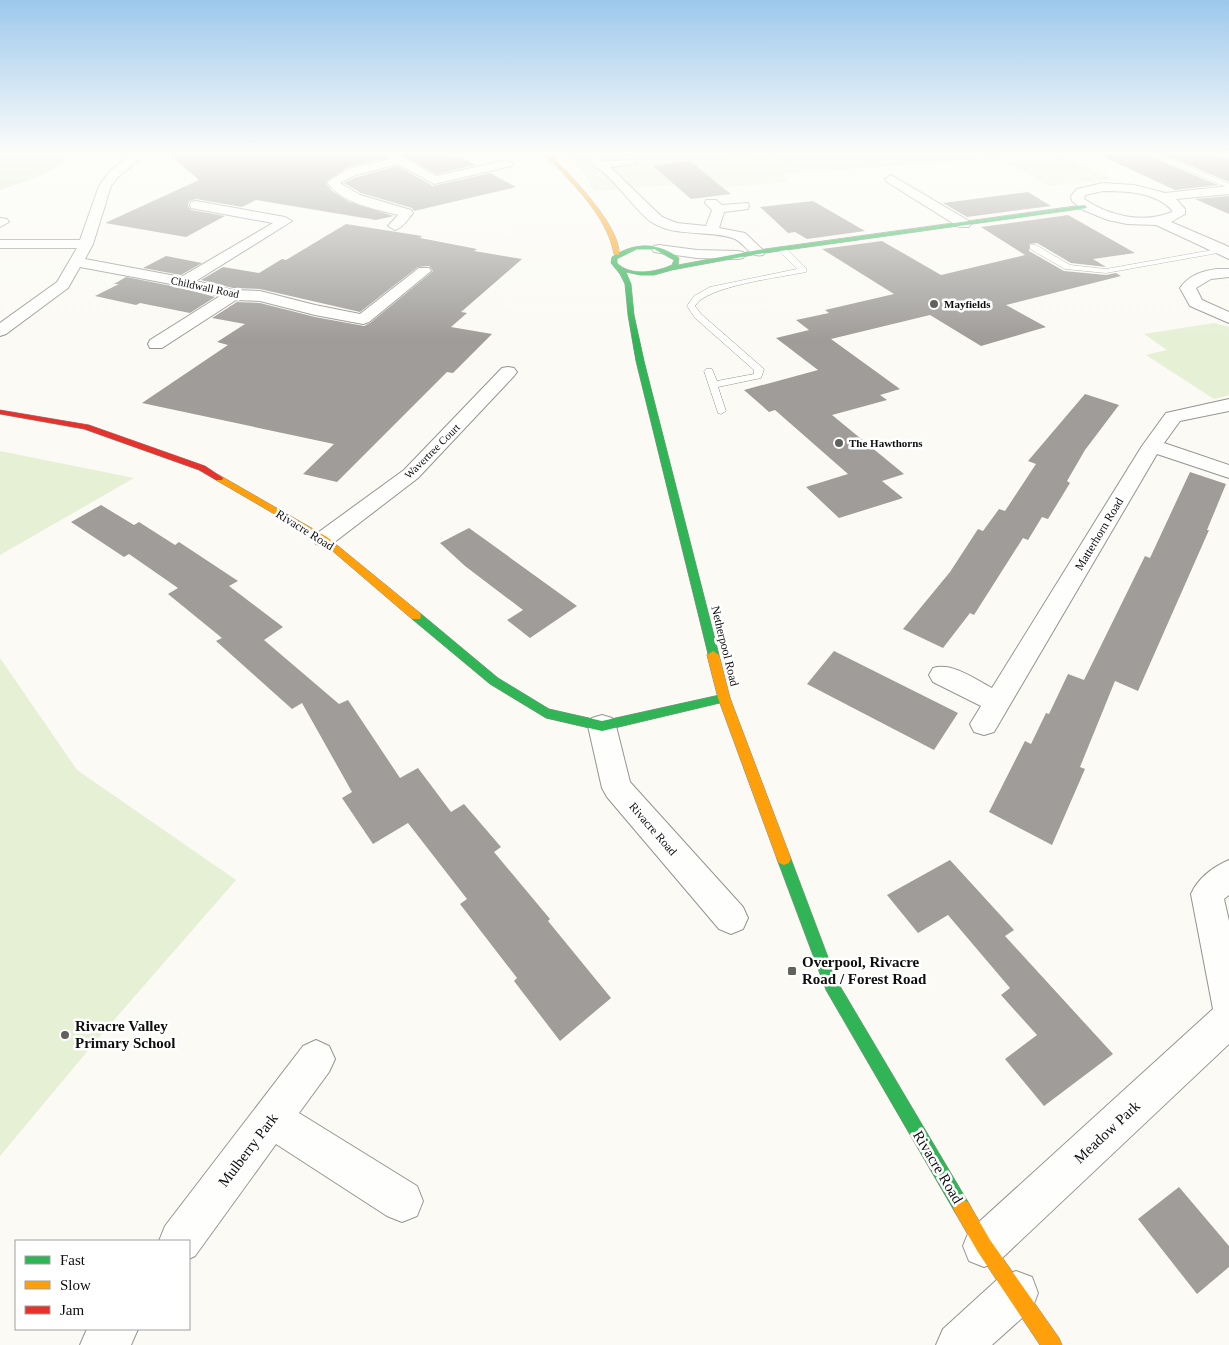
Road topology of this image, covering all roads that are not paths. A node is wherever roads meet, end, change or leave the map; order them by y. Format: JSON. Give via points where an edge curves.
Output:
{"nodes":[{"id":1,"x":96,"y":214,"type":"edge"},
{"id":2,"x":245,"y":214,"type":"edge"},
{"id":3,"x":405,"y":214,"type":"edge"},
{"id":4,"x":598,"y":214,"type":"edge"},
{"id":5,"x":651,"y":214,"type":"edge"},
{"id":6,"x":713,"y":214,"type":"edge"},
{"id":7,"x":947,"y":214,"type":"edge"},
{"id":8,"x":1037,"y":214,"type":"edge"},
{"id":9,"x":1103,"y":214,"type":"edge"},
{"id":10,"x":1178,"y":214,"type":"edge"},
{"id":11,"x":1159,"y":221,"type":"junction"},
{"id":12,"x":964,"y":224,"type":"junction"},
{"id":13,"x":606,"y":225,"type":"junction"},
{"id":14,"x":395,"y":226,"type":"dead end"},
{"id":15,"x":710,"y":231,"type":"junction"},
{"id":16,"x":0,"y":244,"type":"edge"},
{"id":17,"x":86,"y":244,"type":"junction"},
{"id":18,"x":1033,"y":247,"type":"dead end"},
{"id":19,"x":657,"y":249,"type":"junction"},
{"id":20,"x":782,"y":249,"type":"junction"},
{"id":21,"x":1227,"y":251,"type":"edge"},
{"id":22,"x":758,"y":252,"type":"junction"},
{"id":23,"x":617,"y":254,"type":"junction"},
{"id":24,"x":738,"y":255,"type":"junction"},
{"id":25,"x":76,"y":262,"type":"junction"},
{"id":26,"x":618,"y":267,"type":"junction"},
{"id":27,"x":670,"y":269,"type":"junction"},
{"id":28,"x":424,"y":271,"type":"dead end"},
{"id":29,"x":1229,"y":272,"type":"edge"},
{"id":30,"x":183,"y":282,"type":"junction"},
{"id":31,"x":233,"y":295,"type":"junction"},
{"id":32,"x":630,"y":303,"type":"junction"},
{"id":33,"x":1229,"y":318,"type":"edge"},
{"id":34,"x":0,"y":331,"type":"edge"},
{"id":35,"x":156,"y":344,"type":"dead end"},
{"id":36,"x":709,"y":371,"type":"dead end"},
{"id":37,"x":508,"y":372,"type":"dead end"},
{"id":38,"x":713,"y":385,"type":"junction"},
{"id":39,"x":1229,"y":405,"type":"edge"},
{"id":40,"x":721,"y":411,"type":"dead end"},
{"id":41,"x":0,"y":412,"type":"edge"},
{"id":42,"x":1152,"y":446,"type":"junction"},
{"id":43,"x":1229,"y":472,"type":"edge"},
{"id":44,"x":324,"y":539,"type":"junction"},
{"id":45,"x":942,"y":675,"type":"dead end"},
{"id":46,"x":724,"y":698,"type":"junction"},
{"id":47,"x":602,"y":726,"type":"junction"},
{"id":48,"x":1229,"y":875,"type":"edge"},
{"id":49,"x":731,"y":918,"type":"dead end"},
{"id":50,"x":831,"y":985,"type":"joint"},
{"id":51,"x":1229,"y":1004,"type":"edge"},
{"id":52,"x":1229,"y":1019,"type":"edge"},
{"id":53,"x":316,"y":1059,"type":"dead end"},
{"id":54,"x":272,"y":1119,"type":"junction"},
{"id":55,"x":402,"y":1201,"type":"dead end"},
{"id":56,"x":181,"y":1240,"type":"edge"},
{"id":57,"x":984,"y":1246,"type":"junction"},
{"id":58,"x":1016,"y":1293,"type":"junction"},
{"id":59,"x":114,"y":1330,"type":"edge"},
{"id":60,"x":102,"y":1345,"type":"edge"},
{"id":61,"x":959,"y":1345,"type":"edge"},
{"id":62,"x":1052,"y":1345,"type":"edge"}],
"edges":[{"from":1,"to":17,"type":"street"},
{"from":2,"to":30,"type":"street","via":[[285,221]]},
{"from":3,"to":14,"type":"street"},
{"from":4,"to":13,"type":"main road"},
{"from":5,"to":15,"type":"street","via":[[675,227]]},
{"from":6,"to":15,"type":"street"},
{"from":7,"to":12,"type":"street"},
{"from":8,"to":12,"type":"main road"},
{"from":9,"to":11,"type":"street","via":[[1127,220]]},
{"from":10,"to":11,"type":"street"},
{"from":11,"to":21,"type":"street"},
{"from":12,"to":20,"type":"main road"},
{"from":13,"to":19,"type":"main road"},
{"from":13,"to":23,"type":"main road","via":[[617,246]]},
{"from":15,"to":22,"type":"street","via":[[740,236]]},
{"from":16,"to":17,"type":"street"},
{"from":17,"to":25,"type":"street"},
{"from":18,"to":21,"type":"lane","via":[[1068,267],[1106,271]]},
{"from":19,"to":23,"type":"main road","via":[[635,248]]},
{"from":19,"to":24,"type":"street"},
{"from":19,"to":27,"type":"main road","via":[[677,259]]},
{"from":20,"to":22,"type":"main road"},
{"from":20,"to":38,"type":"lane","via":[[803,270],[703,293],[693,301],[692,306],[698,316],[759,369],[758,376]]},
{"from":22,"to":24,"type":"main road"},
{"from":23,"to":26,"type":"main road","name":"Netherpool Road","via":[[614,263]]},
{"from":24,"to":27,"type":"main road"},
{"from":25,"to":30,"type":"street","name":"Childwall Road"},
{"from":25,"to":34,"type":"street","via":[[63,285]]},
{"from":26,"to":27,"type":"main road","via":[[640,273]]},
{"from":26,"to":32,"type":"main road","name":"Netherpool Road","via":[[626,278]]},
{"from":27,"to":32,"type":"main road"},
{"from":28,"to":31,"type":"street","name":"Childwall Road","via":[[363,319],[260,296]]},
{"from":29,"to":33,"type":"street","via":[[1195,280],[1188,288],[1196,303]]},
{"from":30,"to":31,"type":"street","name":"Childwall Road"},
{"from":31,"to":35,"type":"street"},
{"from":32,"to":46,"type":"main road","name":"Netherpool Road","via":[[640,361]]},
{"from":36,"to":38,"type":"lane"},
{"from":37,"to":44,"type":"street","name":"Wavertree Court","via":[[411,474]]},
{"from":38,"to":40,"type":"lane"},
{"from":39,"to":42,"type":"street","name":"Matterhorn Road","via":[[1173,417]]},
{"from":41,"to":44,"type":"main road","name":"Rivacre Road","via":[[86,428],[202,468]]},
{"from":42,"to":43,"type":"street"},
{"from":42,"to":45,"type":"street","name":"Matterhorn Road","via":[[990,713]]},
{"from":44,"to":47,"type":"main road","name":"Rivacre Road","via":[[494,681],[546,713]]},
{"from":46,"to":47,"type":"main road","name":"Rivacre Road"},
{"from":46,"to":50,"type":"main road","name":"Netherpool Road"},
{"from":47,"to":49,"type":"street","name":"Rivacre Road","via":[[617,788]]},
{"from":48,"to":51,"type":"street","via":[[1207,894]]},
{"from":50,"to":57,"type":"main road","name":"Rivacre Road"},
{"from":52,"to":57,"type":"street","name":"Meadow Park"},
{"from":53,"to":54,"type":"street","name":"Mulberry Park"},
{"from":54,"to":55,"type":"street"},
{"from":54,"to":56,"type":"street","name":"Mulberry Park"},
{"from":57,"to":58,"type":"main road","name":"Rivacre Road"},
{"from":58,"to":61,"type":"street"},
{"from":58,"to":62,"type":"main road","name":"Rivacre Road"},
{"from":59,"to":60,"type":"street"}]}
